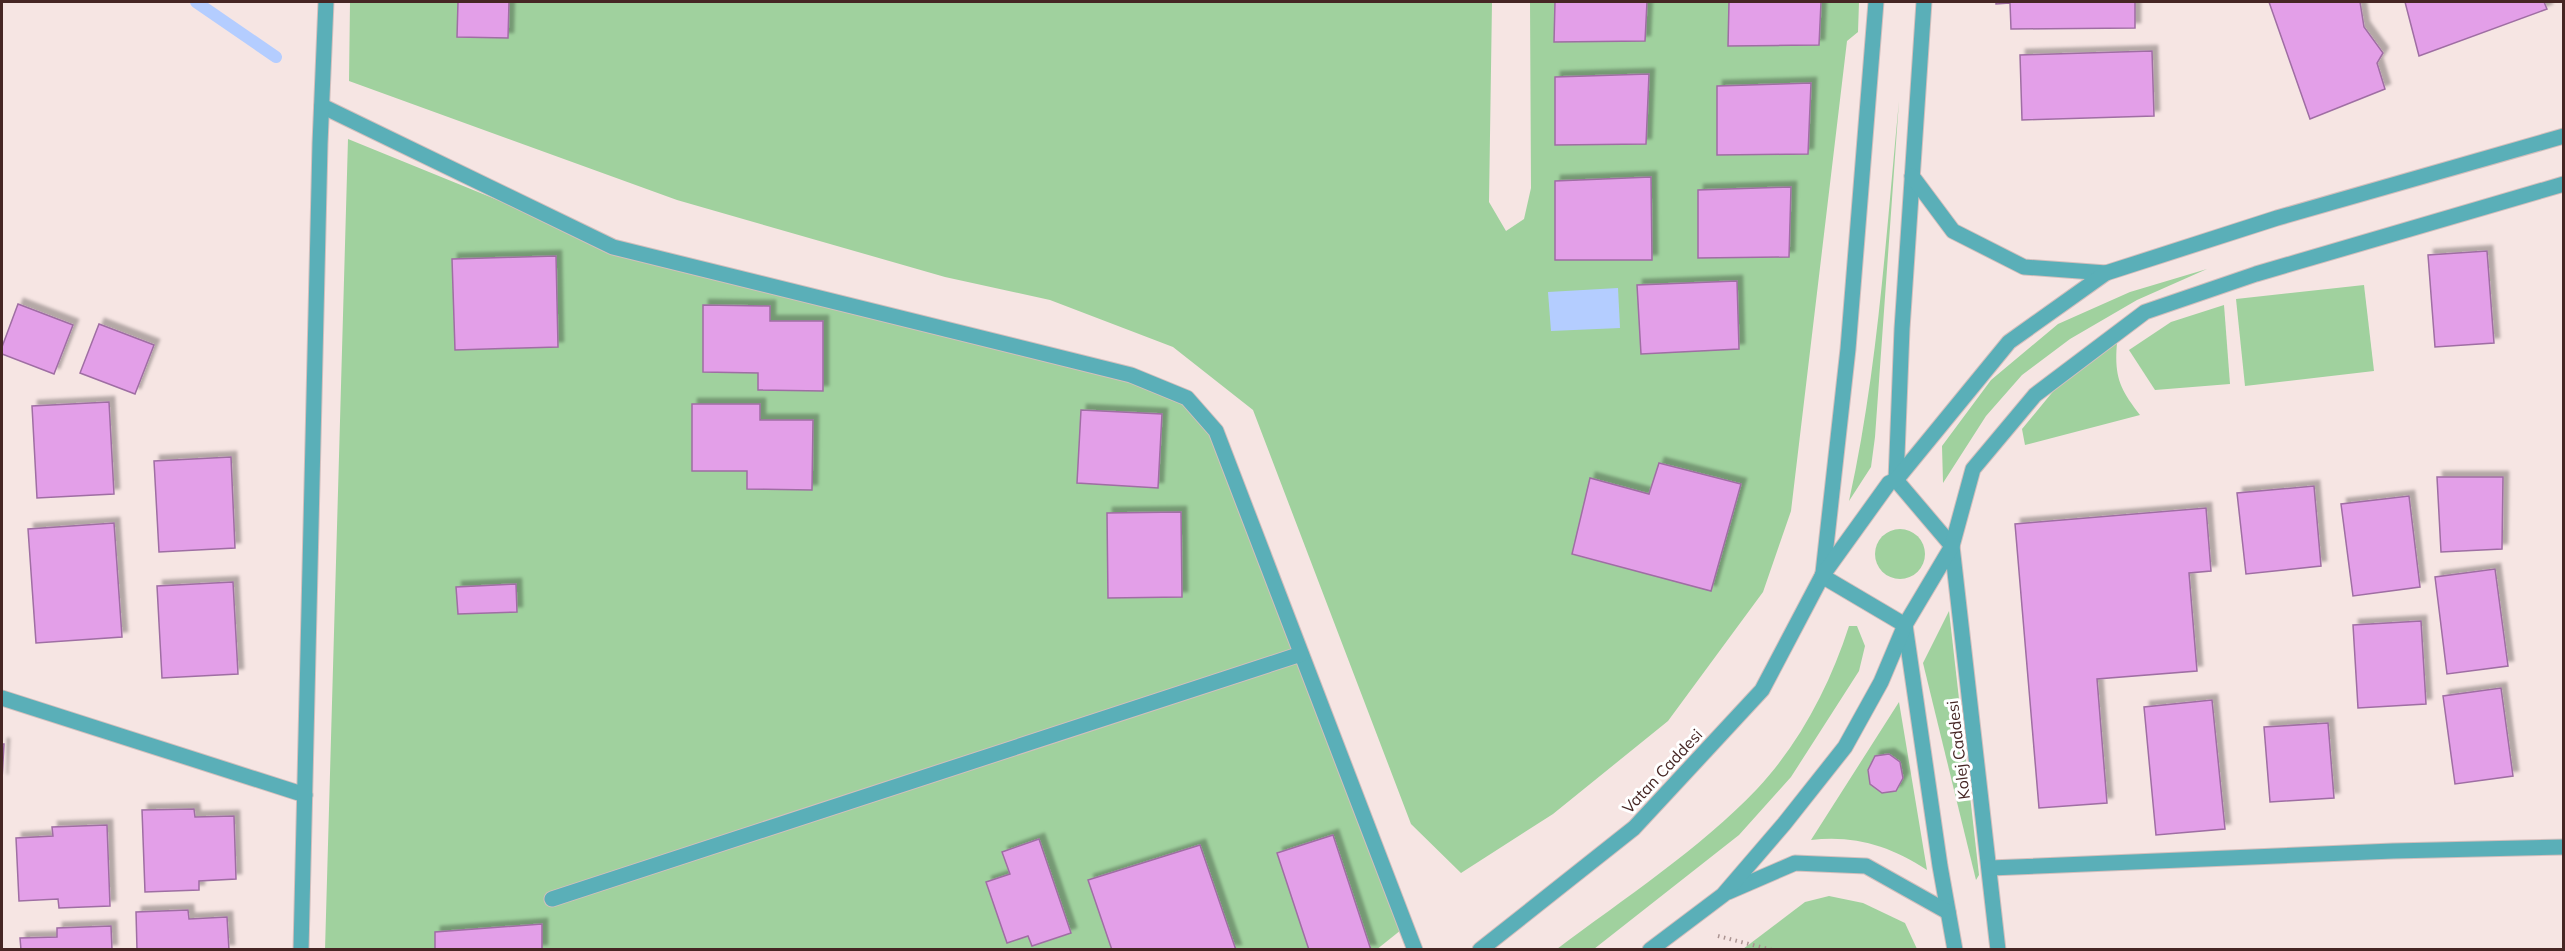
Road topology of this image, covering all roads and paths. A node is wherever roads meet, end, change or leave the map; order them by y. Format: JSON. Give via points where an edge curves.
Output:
{"nodes":[{"id":1,"x":326,"y":2,"type":"edge"},
{"id":2,"x":1876,"y":2,"type":"edge"},
{"id":3,"x":1924,"y":2,"type":"edge"},
{"id":4,"x":322,"y":106,"type":"junction"},
{"id":5,"x":2564,"y":136,"type":"edge"},
{"id":6,"x":1912,"y":176,"type":"junction"},
{"id":7,"x":2564,"y":184,"type":"edge"},
{"id":8,"x":2106,"y":273,"type":"junction"},
{"id":9,"x":1896,"y":480,"type":"junction"},
{"id":10,"x":1952,"y":546,"type":"junction"},
{"id":11,"x":1822,"y":576,"type":"junction"},
{"id":12,"x":1905,"y":625,"type":"junction"},
{"id":13,"x":1301,"y":654,"type":"junction"},
{"id":14,"x":2,"y":698,"type":"edge"},
{"id":15,"x":304,"y":795,"type":"junction"},
{"id":16,"x":2564,"y":847,"type":"edge"},
{"id":17,"x":1990,"y":868,"type":"junction"},
{"id":18,"x":1723,"y":895,"type":"junction"},
{"id":19,"x":552,"y":899,"type":"dead end"},
{"id":20,"x":1948,"y":912,"type":"junction"},
{"id":21,"x":1679,"y":927,"type":"junction"},
{"id":22,"x":301,"y":950,"type":"edge"},
{"id":23,"x":1415,"y":950,"type":"edge"},
{"id":24,"x":1480,"y":950,"type":"edge"},
{"id":25,"x":1650,"y":950,"type":"edge"},
{"id":26,"x":1772,"y":950,"type":"edge"},
{"id":27,"x":1955,"y":950,"type":"edge"},
{"id":28,"x":1998,"y":950,"type":"edge"}],
"edges":[{"from":1,"to":4,"type":"street"},
{"from":2,"to":11,"type":"street","via":[[1848,349]]},
{"from":3,"to":6,"type":"street"},
{"from":4,"to":13,"type":"street","via":[[613,247],[1131,375],[1187,398],[1216,431]]},
{"from":4,"to":15,"type":"street"},
{"from":5,"to":8,"type":"street","via":[[2277,218]]},
{"from":6,"to":8,"type":"street","via":[[1953,231],[2024,267]]},
{"from":6,"to":9,"type":"street"},
{"from":7,"to":10,"type":"street","via":[[2256,274],[2145,312],[2035,395],[1973,469]]},
{"from":8,"to":9,"type":"street","via":[[2008,342]]},
{"from":9,"to":10,"type":"street"},
{"from":9,"to":11,"type":"street","via":[[1888,483]]},
{"from":10,"to":12,"type":"street"},
{"from":10,"to":17,"type":"street","name":"Kolej Caddesi"},
{"from":11,"to":12,"type":"street"},
{"from":11,"to":24,"type":"street","name":"Vatan Caddesi","via":[[1762,690],[1634,828]]},
{"from":12,"to":18,"type":"street","via":[[1881,682],[1845,747]]},
{"from":12,"to":20,"type":"street","name":"Kolej Caddesi"},
{"from":13,"to":19,"type":"street"},
{"from":13,"to":23,"type":"street"},
{"from":14,"to":15,"type":"street"},
{"from":15,"to":22,"type":"street"},
{"from":16,"to":17,"type":"street"},
{"from":17,"to":28,"type":"street","name":"Kolej Caddesi"},
{"from":18,"to":20,"type":"street","via":[[1795,863],[1866,866]]},
{"from":18,"to":21,"type":"street"},
{"from":20,"to":27,"type":"street","name":"Kolej Caddesi"},
{"from":21,"to":25,"type":"street"},
{"from":21,"to":26,"type":"path"}]}
